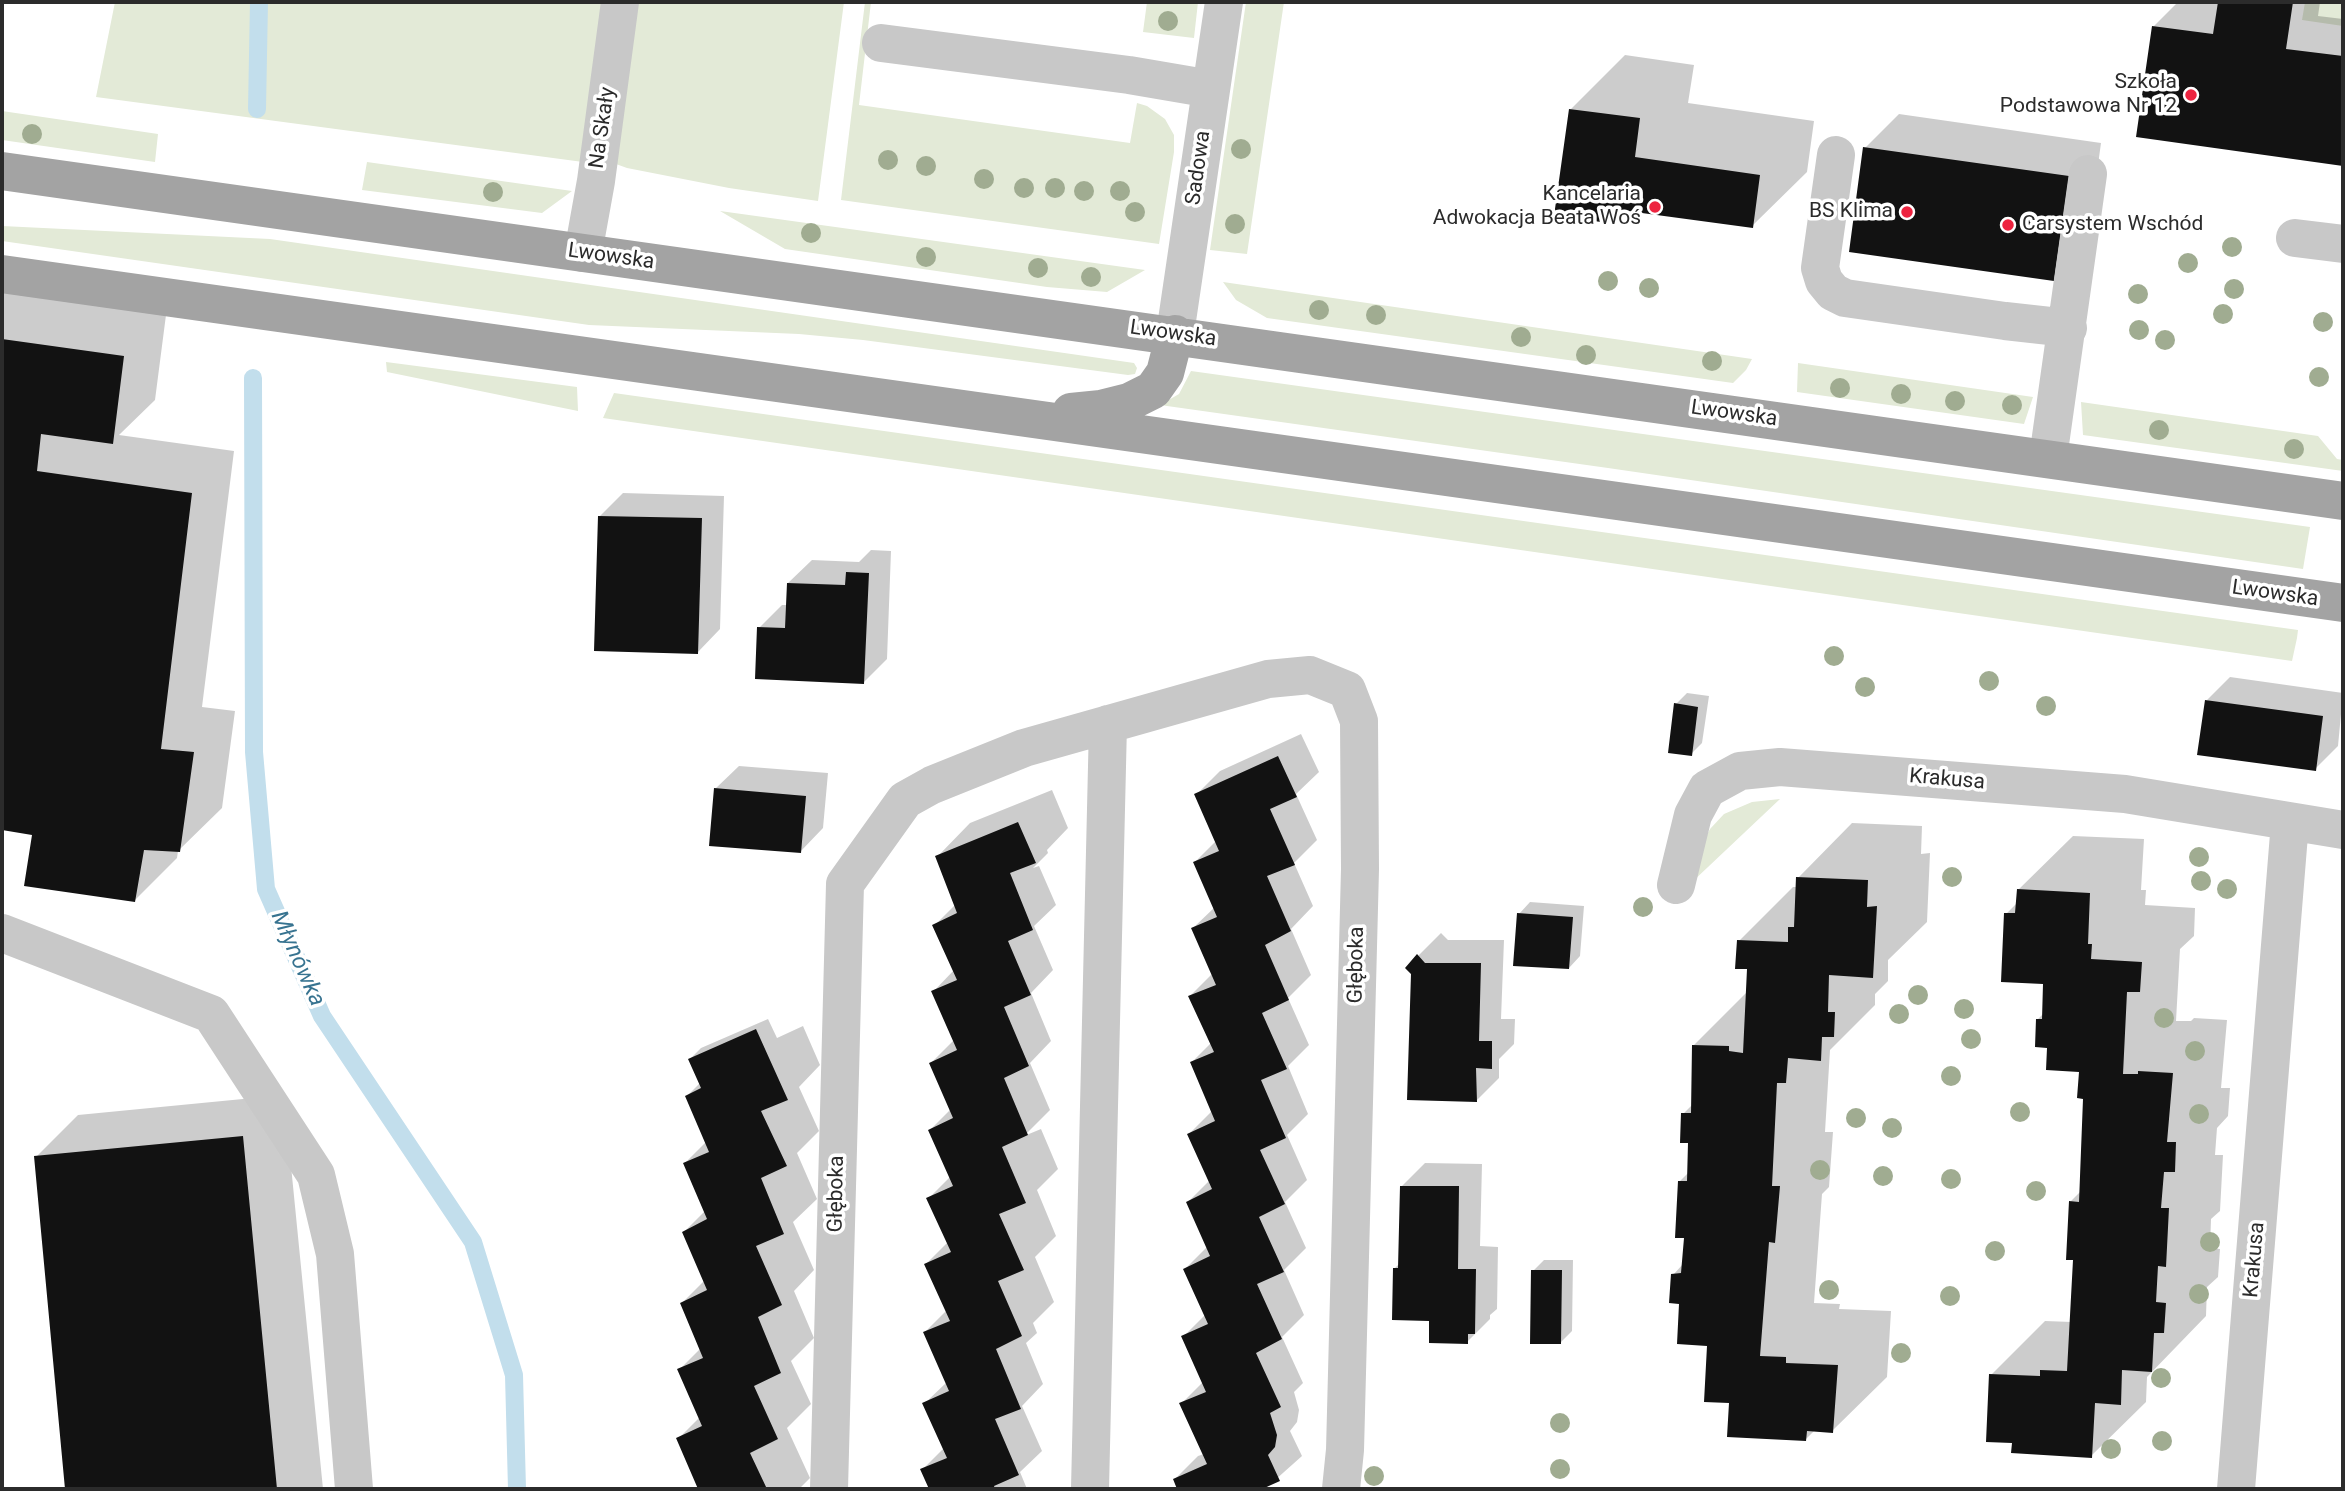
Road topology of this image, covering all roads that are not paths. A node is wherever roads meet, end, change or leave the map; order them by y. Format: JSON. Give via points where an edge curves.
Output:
{"nodes":[{"id":1,"x":620,"y":2,"type":"edge"},
{"id":2,"x":1224,"y":2,"type":"edge"},
{"id":3,"x":881,"y":43,"type":"dead end"},
{"id":4,"x":1211,"y":89,"type":"junction"},
{"id":5,"x":1836,"y":155,"type":"dead end"},
{"id":6,"x":2,"y":171,"type":"edge"},
{"id":7,"x":2088,"y":174,"type":"dead end"},
{"id":8,"x":2295,"y":238,"type":"dead end"},
{"id":9,"x":2343,"y":244,"type":"edge"},
{"id":10,"x":583,"y":253,"type":"junction"},
{"id":11,"x":2,"y":274,"type":"edge"},
{"id":12,"x":2068,"y":328,"type":"junction"},
{"id":13,"x":1175,"y":334,"type":"junction"},
{"id":14,"x":1020,"y":418,"type":"junction"},
{"id":15,"x":2048,"y":458,"type":"junction"},
{"id":16,"x":2343,"y":501,"type":"edge"},
{"id":17,"x":2343,"y":603,"type":"edge"},
{"id":18,"x":1108,"y":724,"type":"junction"},
{"id":19,"x":2290,"y":822,"type":"junction"},
{"id":20,"x":2343,"y":830,"type":"edge"},
{"id":21,"x":1676,"y":886,"type":"dead end"},
{"id":22,"x":2,"y":933,"type":"edge"},
{"id":23,"x":354,"y":1489,"type":"edge"},
{"id":24,"x":829,"y":1489,"type":"edge"},
{"id":25,"x":1090,"y":1489,"type":"edge"},
{"id":26,"x":1341,"y":1489,"type":"edge"},
{"id":27,"x":2236,"y":1489,"type":"edge"}],
"edges":[{"from":1,"to":10,"type":"street","name":"Na Skały"},
{"from":2,"to":4,"type":"street","name":"Sadowa"},
{"from":3,"to":4,"type":"street"},
{"from":4,"to":13,"type":"street","name":"Sadowa"},
{"from":5,"to":12,"type":"street","via":[[1820,268],[1833,292],[1845,298]]},
{"from":6,"to":10,"type":"main road","name":"Lwowska"},
{"from":7,"to":12,"type":"street"},
{"from":8,"to":9,"type":"street"},
{"from":10,"to":13,"type":"main road","name":"Lwowska"},
{"from":11,"to":14,"type":"main road","name":"Lwowska"},
{"from":12,"to":15,"type":"street"},
{"from":13,"to":14,"type":"main road","via":[[1165,373],[1153,390],[1101,409]]},
{"from":13,"to":15,"type":"main road","name":"Lwowska"},
{"from":14,"to":17,"type":"main road","name":"Lwowska"},
{"from":15,"to":16,"type":"main road","name":"Lwowska"},
{"from":18,"to":24,"type":"street","name":"Głęboka","via":[[1024,748],[905,800],[845,884]]},
{"from":18,"to":25,"type":"street"},
{"from":18,"to":26,"type":"street","name":"Głęboka","via":[[1268,679],[1311,675],[1347,690],[1359,721],[1360,869]]},
{"from":19,"to":20,"type":"street","name":"Krakusa"},
{"from":19,"to":21,"type":"street","name":"Krakusa","via":[[2125,794],[1780,767],[1740,771],[1707,789],[1693,815]]},
{"from":19,"to":27,"type":"street","name":"Krakusa"},
{"from":22,"to":23,"type":"street","via":[[211,1014],[316,1175],[335,1254]]}]}
